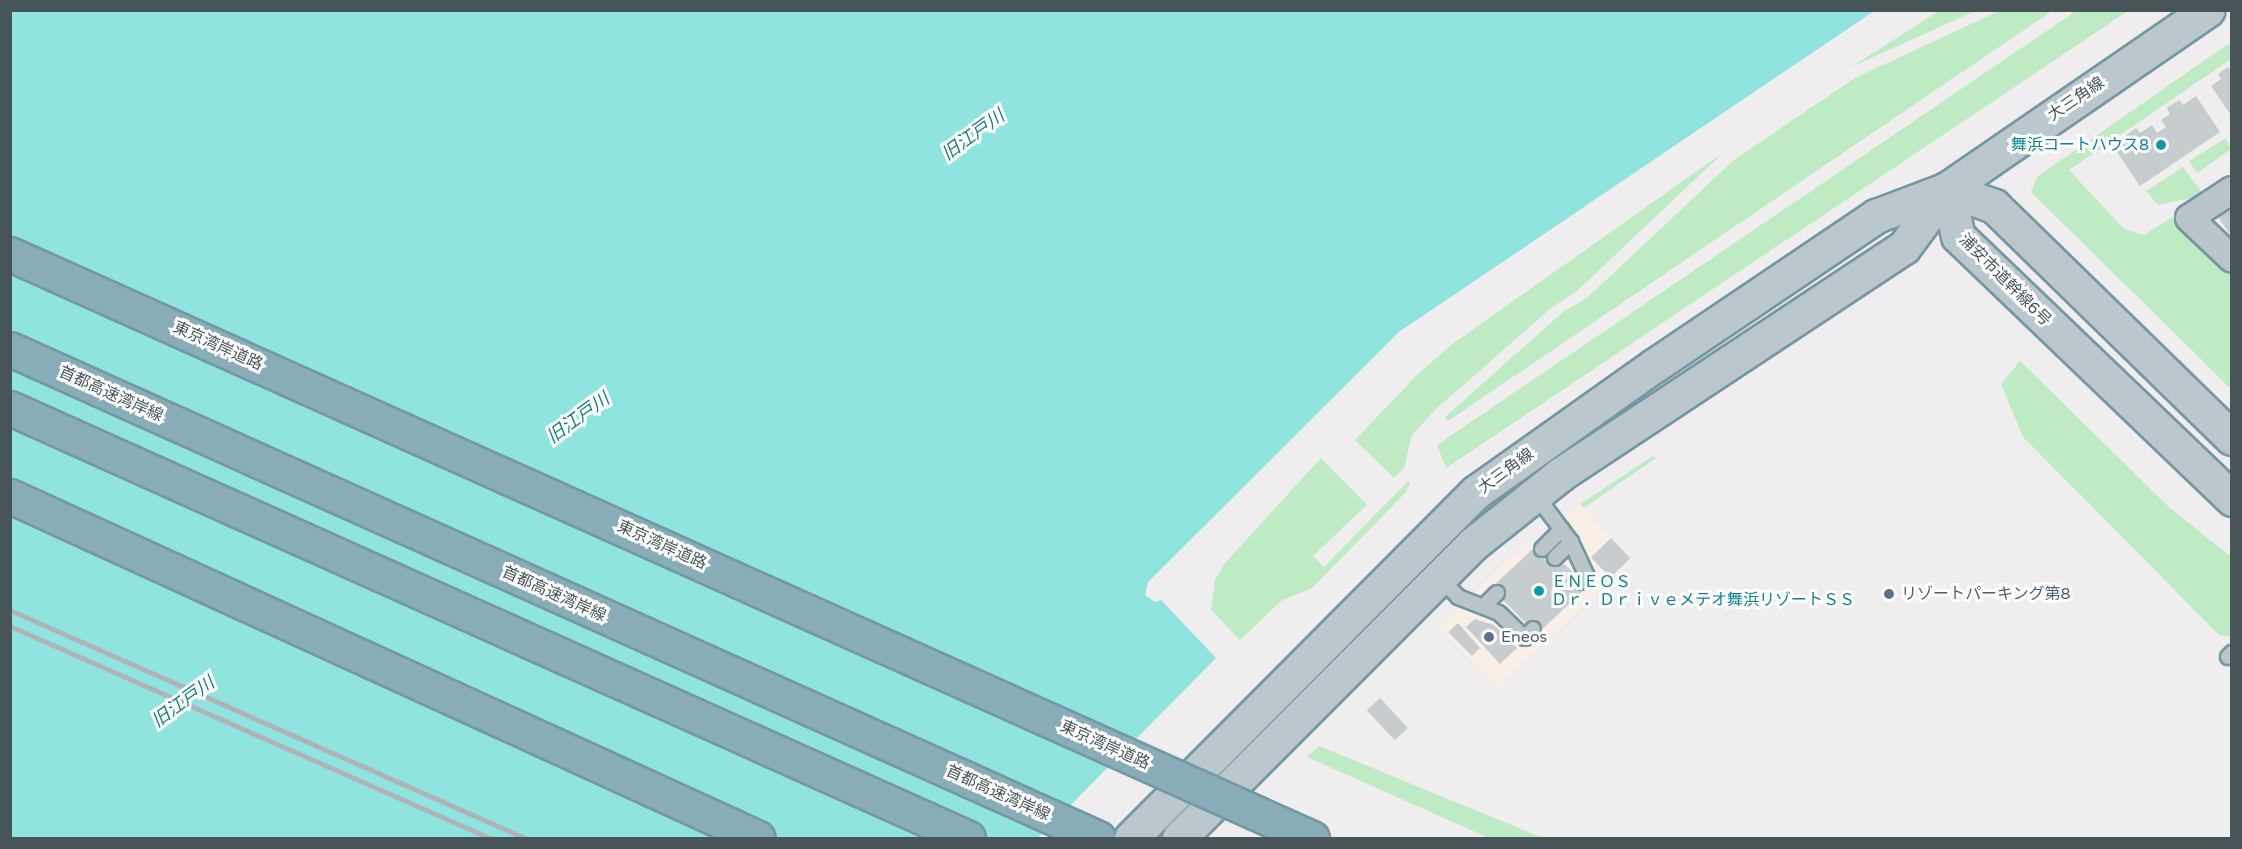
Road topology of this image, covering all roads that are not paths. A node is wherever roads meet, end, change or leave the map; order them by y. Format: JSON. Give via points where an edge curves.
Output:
{"nodes":[{"id":1,"x":2206,"y":10,"type":"edge"},
{"id":2,"x":1947,"y":189,"type":"junction"},
{"id":3,"x":2232,"y":190,"type":"edge"},
{"id":4,"x":10,"y":254,"type":"edge"},
{"id":5,"x":2232,"y":260,"type":"edge"},
{"id":6,"x":10,"y":349,"type":"edge"},
{"id":7,"x":10,"y":408,"type":"edge"},
{"id":8,"x":2232,"y":438,"type":"edge"},
{"id":9,"x":1535,"y":494,"type":"junction"},
{"id":10,"x":10,"y":496,"type":"edge"},
{"id":11,"x":2232,"y":499,"type":"edge"},
{"id":12,"x":1562,"y":529,"type":"junction"},
{"id":13,"x":1571,"y":542,"type":"junction"},
{"id":14,"x":1542,"y":549,"type":"dead end"},
{"id":15,"x":1555,"y":558,"type":"dead end"},
{"id":16,"x":1439,"y":577,"type":"junction"},
{"id":17,"x":1581,"y":582,"type":"dead end"},
{"id":18,"x":1497,"y":593,"type":"dead end"},
{"id":19,"x":1485,"y":605,"type":"junction"},
{"id":20,"x":1533,"y":629,"type":"dead end"},
{"id":21,"x":758,"y":838,"type":"edge"},
{"id":22,"x":968,"y":838,"type":"edge"},
{"id":23,"x":1098,"y":838,"type":"edge"},
{"id":24,"x":1131,"y":838,"type":"edge"},
{"id":25,"x":1179,"y":838,"type":"edge"},
{"id":26,"x":1312,"y":838,"type":"edge"}],
"edges":[{"from":1,"to":2,"type":"street","name":"大三角線"},
{"from":2,"to":8,"type":"street","via":[[1994,206]]},
{"from":2,"to":9,"type":"street","name":"大三角線","via":[[1904,247]]},
{"from":2,"to":11,"type":"street","name":"浦安市道幹線6号","via":[[1958,236]]},
{"from":2,"to":24,"type":"street","name":"大三角線","via":[[1876,216],[1476,492]]},
{"from":3,"to":5,"type":"street","via":[[2189,218]]},
{"from":4,"to":26,"type":"highway","name":"東京湾岸道路","bridge":true},
{"from":6,"to":23,"type":"highway","name":"首都高速湾岸線"},
{"from":7,"to":22,"type":"highway"},
{"from":9,"to":12,"type":"lane"},
{"from":9,"to":16,"type":"street","name":"大三角線"},
{"from":10,"to":21,"type":"highway"},
{"from":12,"to":13,"type":"lane"},
{"from":12,"to":14,"type":"lane"},
{"from":13,"to":15,"type":"lane"},
{"from":13,"to":17,"type":"lane","via":[[1576,566],[1587,576]]},
{"from":16,"to":19,"type":"lane","via":[[1458,597]]},
{"from":16,"to":25,"type":"street","name":"大三角線"},
{"from":18,"to":19,"type":"lane"},
{"from":19,"to":20,"type":"lane","via":[[1503,608],[1518,623],[1525,638]]}]}
